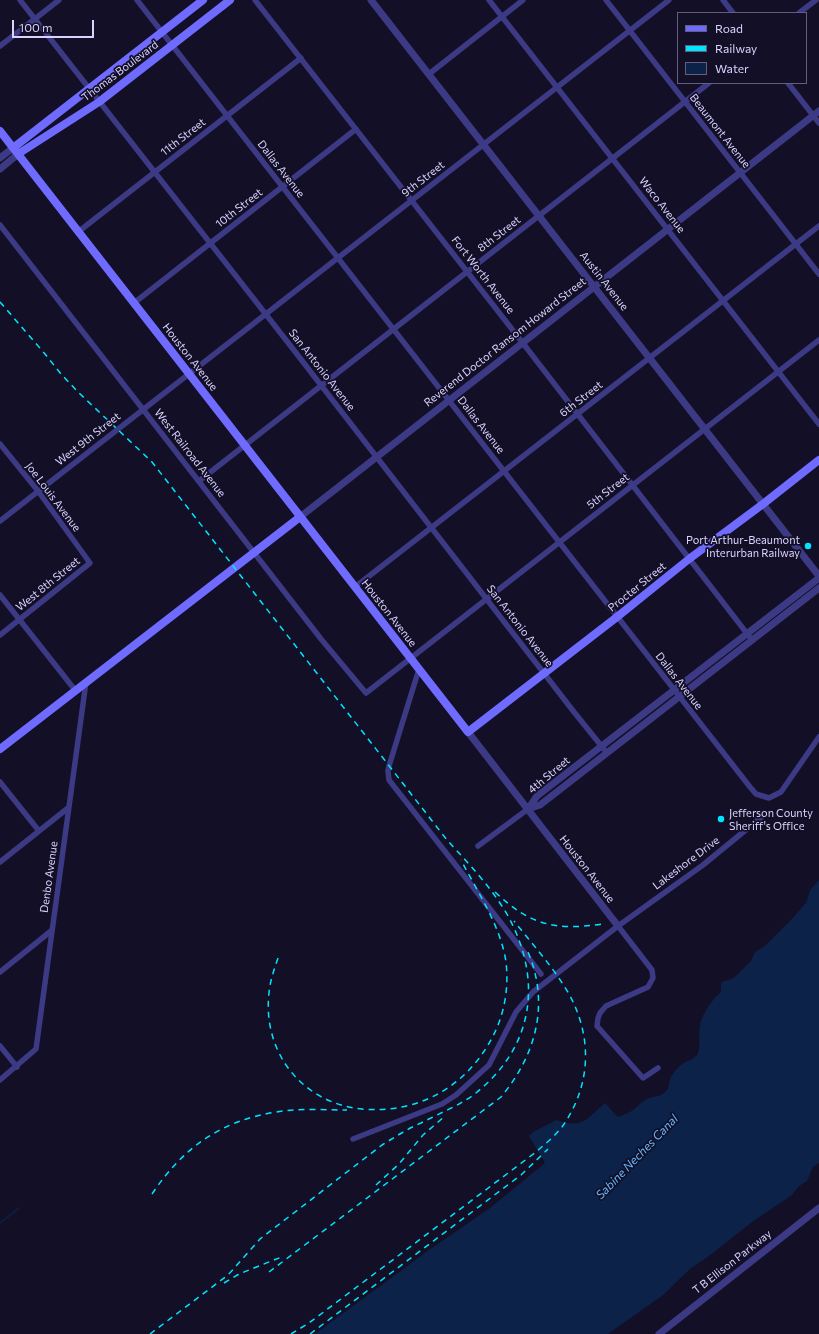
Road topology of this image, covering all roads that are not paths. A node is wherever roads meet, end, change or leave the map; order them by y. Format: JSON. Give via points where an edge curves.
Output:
{"nodes":[{"id":1,"x":20,"y":0,"type":"edge"},
{"id":2,"x":59,"y":0,"type":"edge"},
{"id":3,"x":137,"y":0,"type":"edge"},
{"id":4,"x":203,"y":0,"type":"edge"},
{"id":5,"x":230,"y":0,"type":"edge"},
{"id":6,"x":255,"y":0,"type":"edge"},
{"id":7,"x":489,"y":0,"type":"edge"},
{"id":8,"x":523,"y":0,"type":"edge"},
{"id":9,"x":606,"y":0,"type":"edge"},
{"id":10,"x":669,"y":0,"type":"edge"},
{"id":11,"x":723,"y":0,"type":"edge"},
{"id":12,"x":816,"y":0,"type":"edge"},
{"id":13,"x":374,"y":1,"type":"edge"},
{"id":14,"x":732,"y":12,"type":"edge"},
{"id":15,"x":800,"y":12,"type":"edge"},
{"id":16,"x":502,"y":17,"type":"junction"},
{"id":17,"x":35,"y":19,"type":"junction"},
{"id":18,"x":630,"y":31,"type":"junction"},
{"id":19,"x":162,"y":32,"type":"junction"},
{"id":20,"x":172,"y":45,"type":"junction"},
{"id":21,"x":0,"y":46,"type":"edge"},
{"id":22,"x":301,"y":58,"type":"junction"},
{"id":23,"x":429,"y":74,"type":"junction"},
{"id":24,"x":708,"y":84,"type":"edge"},
{"id":25,"x":789,"y":84,"type":"edge"},
{"id":26,"x":557,"y":87,"type":"junction"},
{"id":27,"x":89,"y":89,"type":"junction"},
{"id":28,"x":99,"y":102,"type":"junction"},
{"id":29,"x":685,"y":102,"type":"junction"},
{"id":30,"x":816,"y":114,"type":"edge"},
{"id":31,"x":227,"y":116,"type":"junction"},
{"id":32,"x":819,"y":123,"type":"edge"},
{"id":33,"x":356,"y":129,"type":"junction"},
{"id":34,"x":0,"y":131,"type":"edge"},
{"id":35,"x":484,"y":144,"type":"junction"},
{"id":36,"x":16,"y":151,"type":"junction"},
{"id":37,"x":0,"y":158,"type":"edge"},
{"id":38,"x":612,"y":159,"type":"junction"},
{"id":39,"x":0,"y":169,"type":"edge"},
{"id":40,"x":155,"y":172,"type":"junction"},
{"id":41,"x":740,"y":173,"type":"junction"},
{"id":42,"x":283,"y":187,"type":"junction"},
{"id":43,"x":411,"y":201,"type":"junction"},
{"id":44,"x":539,"y":216,"type":"junction"},
{"id":45,"x":0,"y":225,"type":"edge"},
{"id":46,"x":819,"y":226,"type":"edge"},
{"id":47,"x":668,"y":229,"type":"junction"},
{"id":48,"x":78,"y":232,"type":"junction"},
{"id":49,"x":210,"y":243,"type":"junction"},
{"id":50,"x":796,"y":244,"type":"junction"},
{"id":51,"x":337,"y":258,"type":"junction"},
{"id":52,"x":467,"y":272,"type":"junction"},
{"id":53,"x":819,"y":274,"type":"edge"},
{"id":54,"x":594,"y":286,"type":"junction"},
{"id":55,"x":723,"y":300,"type":"junction"},
{"id":56,"x":134,"y":303,"type":"junction"},
{"id":57,"x":266,"y":314,"type":"junction"},
{"id":58,"x":393,"y":329,"type":"junction"},
{"id":59,"x":819,"y":340,"type":"edge"},
{"id":60,"x":522,"y":342,"type":"junction"},
{"id":61,"x":649,"y":358,"type":"junction"},
{"id":62,"x":778,"y":372,"type":"junction"},
{"id":63,"x":189,"y":374,"type":"junction"},
{"id":64,"x":321,"y":385,"type":"junction"},
{"id":65,"x":449,"y":400,"type":"junction"},
{"id":66,"x":143,"y":409,"type":"junction"},
{"id":67,"x":577,"y":414,"type":"junction"},
{"id":68,"x":819,"y":424,"type":"edge"},
{"id":69,"x":705,"y":429,"type":"junction"},
{"id":70,"x":0,"y":444,"type":"edge"},
{"id":71,"x":244,"y":445,"type":"junction"},
{"id":72,"x":376,"y":457,"type":"junction"},
{"id":73,"x":819,"y":460,"type":"edge"},
{"id":74,"x":504,"y":471,"type":"junction"},
{"id":75,"x":199,"y":481,"type":"junction"},
{"id":76,"x":632,"y":485,"type":"junction"},
{"id":77,"x":38,"y":491,"type":"junction"},
{"id":78,"x":763,"y":504,"type":"junction"},
{"id":79,"x":300,"y":517,"type":"junction"},
{"id":80,"x":0,"y":520,"type":"edge"},
{"id":81,"x":431,"y":528,"type":"junction"},
{"id":82,"x":559,"y":542,"type":"junction"},
{"id":83,"x":254,"y":551,"type":"junction"},
{"id":84,"x":689,"y":559,"type":"junction"},
{"id":85,"x":90,"y":563,"type":"joint"},
{"id":86,"x":819,"y":577,"type":"edge"},
{"id":87,"x":355,"y":587,"type":"junction"},
{"id":88,"x":819,"y":588,"type":"edge"},
{"id":89,"x":0,"y":595,"type":"edge"},
{"id":90,"x":486,"y":599,"type":"junction"},
{"id":91,"x":617,"y":617,"type":"junction"},
{"id":92,"x":20,"y":620,"type":"junction"},
{"id":93,"x":747,"y":634,"type":"junction"},
{"id":94,"x":0,"y":635,"type":"edge"},
{"id":95,"x":752,"y":640,"type":"junction"},
{"id":96,"x":410,"y":658,"type":"junction"},
{"id":97,"x":418,"y":669,"type":"junction"},
{"id":98,"x":544,"y":674,"type":"junction"},
{"id":99,"x":86,"y":682,"type":"junction"},
{"id":100,"x":75,"y":690,"type":"junction"},
{"id":101,"x":674,"y":690,"type":"junction"},
{"id":102,"x":366,"y":693,"type":"joint"},
{"id":103,"x":679,"y":697,"type":"junction"},
{"id":104,"x":468,"y":732,"type":"junction"},
{"id":105,"x":819,"y":737,"type":"edge"},
{"id":106,"x":602,"y":746,"type":"junction"},
{"id":107,"x":1,"y":747,"type":"edge"},
{"id":108,"x":607,"y":753,"type":"junction"},
{"id":109,"x":0,"y":782,"type":"edge"},
{"id":110,"x":68,"y":808,"type":"junction"},
{"id":111,"x":528,"y":809,"type":"junction"},
{"id":112,"x":764,"y":814,"type":"dead end"},
{"id":113,"x":39,"y":832,"type":"junction"},
{"id":114,"x":478,"y":846,"type":"dead end"},
{"id":115,"x":0,"y":862,"type":"edge"},
{"id":116,"x":618,"y":926,"type":"junction"},
{"id":117,"x":51,"y":931,"type":"junction"},
{"id":118,"x":0,"y":972,"type":"edge"},
{"id":119,"x":541,"y":974,"type":"dead end"},
{"id":120,"x":0,"y":1046,"type":"edge"},
{"id":121,"x":17,"y":1067,"type":"junction"},
{"id":122,"x":658,"y":1068,"type":"dead end"},
{"id":123,"x":0,"y":1080,"type":"edge"},
{"id":124,"x":353,"y":1139,"type":"dead end"},
{"id":125,"x":819,"y":1208,"type":"edge"},
{"id":126,"x":659,"y":1334,"type":"edge"}],
"edges":[{"from":1,"to":17,"type":"street","name":"San Antonio Avenue"},
{"from":2,"to":17,"type":"street"},
{"from":3,"to":19,"type":"street","name":"Dallas Avenue"},
{"from":4,"to":19,"type":"main road","name":"Thomas Boulevard"},
{"from":5,"to":20,"type":"main road","name":"Thomas Boulevard"},
{"from":6,"to":22,"type":"street","name":"Fort Worth Avenue"},
{"from":7,"to":16,"type":"street","name":"Waco Avenue"},
{"from":8,"to":16,"type":"street"},
{"from":9,"to":18,"type":"street","name":"Beaumont Avenue"},
{"from":10,"to":18,"type":"street","name":"9th Street"},
{"from":11,"to":14,"type":"street"},
{"from":12,"to":15,"type":"street"},
{"from":13,"to":23,"type":"street","name":"Austin Avenue"},
{"from":16,"to":23,"type":"street"},
{"from":16,"to":26,"type":"street","name":"Waco Avenue"},
{"from":17,"to":21,"type":"street"},
{"from":17,"to":27,"type":"street","name":"San Antonio Avenue"},
{"from":18,"to":26,"type":"street","name":"9th Street"},
{"from":18,"to":29,"type":"street","name":"Beaumont Avenue"},
{"from":19,"to":20,"type":"street","name":"Dallas Avenue"},
{"from":19,"to":27,"type":"main road","name":"Thomas Boulevard"},
{"from":20,"to":28,"type":"main road","name":"Thomas Boulevard"},
{"from":20,"to":31,"type":"street","name":"Dallas Avenue"},
{"from":22,"to":31,"type":"street","name":"11th Street"},
{"from":22,"to":33,"type":"street","name":"Fort Worth Avenue"},
{"from":23,"to":35,"type":"street","name":"Austin Avenue"},
{"from":24,"to":29,"type":"street","name":"8th Street"},
{"from":25,"to":30,"type":"street"},
{"from":26,"to":35,"type":"street","name":"9th Street"},
{"from":26,"to":38,"type":"street","name":"Waco Avenue"},
{"from":27,"to":28,"type":"street","name":"San Antonio Avenue"},
{"from":27,"to":36,"type":"main road","name":"Thomas Boulevard"},
{"from":28,"to":36,"type":"main road","name":"Thomas Boulevard"},
{"from":28,"to":40,"type":"street","name":"San Antonio Avenue"},
{"from":29,"to":38,"type":"street","name":"8th Street"},
{"from":29,"to":41,"type":"street","name":"Beaumont Avenue"},
{"from":30,"to":32,"type":"street"},
{"from":30,"to":41,"type":"street","name":"Reverend Doctor Ransom Howard Street"},
{"from":31,"to":40,"type":"street","name":"11th Street"},
{"from":31,"to":42,"type":"street","name":"Dallas Avenue"},
{"from":33,"to":42,"type":"street","name":"10th Street"},
{"from":33,"to":43,"type":"street","name":"Fort Worth Avenue"},
{"from":34,"to":36,"type":"main road","name":"Houston Avenue"},
{"from":35,"to":43,"type":"street","name":"9th Street"},
{"from":35,"to":44,"type":"street","name":"Austin Avenue"},
{"from":36,"to":37,"type":"street"},
{"from":36,"to":39,"type":"street"},
{"from":36,"to":48,"type":"main road","name":"Houston Avenue"},
{"from":38,"to":44,"type":"street","name":"8th Street"},
{"from":38,"to":47,"type":"street","name":"Waco Avenue"},
{"from":40,"to":48,"type":"street","name":"11th Street"},
{"from":40,"to":49,"type":"street","name":"San Antonio Avenue"},
{"from":41,"to":47,"type":"street","name":"Reverend Doctor Ransom Howard Street"},
{"from":41,"to":50,"type":"street","name":"Beaumont Avenue"},
{"from":42,"to":49,"type":"street","name":"10th Street"},
{"from":42,"to":51,"type":"street","name":"Dallas Avenue"},
{"from":43,"to":51,"type":"street","name":"9th Street"},
{"from":43,"to":52,"type":"street","name":"Fort Worth Avenue"},
{"from":44,"to":52,"type":"street","name":"8th Street"},
{"from":44,"to":54,"type":"street","name":"Austin Avenue"},
{"from":45,"to":66,"type":"street","name":"West Railroad Avenue"},
{"from":46,"to":50,"type":"street","name":"6th Street"},
{"from":47,"to":54,"type":"street","name":"Reverend Doctor Ransom Howard Street"},
{"from":47,"to":55,"type":"street","name":"Waco Avenue"},
{"from":48,"to":56,"type":"main road","name":"Houston Avenue"},
{"from":49,"to":56,"type":"street","name":"10th Street"},
{"from":49,"to":57,"type":"street","name":"San Antonio Avenue"},
{"from":50,"to":53,"type":"street","name":"Beaumont Avenue"},
{"from":50,"to":55,"type":"street","name":"6th Street"},
{"from":51,"to":57,"type":"street","name":"9th Street"},
{"from":51,"to":58,"type":"street","name":"Dallas Avenue"},
{"from":52,"to":58,"type":"street","name":"8th Street"},
{"from":52,"to":60,"type":"street","name":"Fort Worth Avenue"},
{"from":54,"to":60,"type":"street","name":"Reverend Doctor Ransom Howard Street"},
{"from":54,"to":61,"type":"street","name":"Austin Avenue"},
{"from":55,"to":61,"type":"street","name":"6th Street"},
{"from":55,"to":62,"type":"street","name":"Waco Avenue"},
{"from":56,"to":63,"type":"main road","name":"Houston Avenue"},
{"from":57,"to":63,"type":"street","name":"9th Street"},
{"from":57,"to":64,"type":"street","name":"San Antonio Avenue"},
{"from":58,"to":64,"type":"street","name":"8th Street"},
{"from":58,"to":65,"type":"street","name":"Dallas Avenue"},
{"from":59,"to":62,"type":"street","name":"5th Street"},
{"from":60,"to":65,"type":"street","name":"Reverend Doctor Ransom Howard Street"},
{"from":60,"to":67,"type":"street","name":"Fort Worth Avenue"},
{"from":61,"to":67,"type":"street","name":"6th Street"},
{"from":61,"to":69,"type":"street","name":"Austin Avenue"},
{"from":62,"to":68,"type":"street","name":"Waco Avenue"},
{"from":62,"to":69,"type":"street","name":"5th Street"},
{"from":63,"to":66,"type":"street","name":"West 9th Street"},
{"from":63,"to":71,"type":"main road","name":"Houston Avenue"},
{"from":64,"to":71,"type":"street","name":"8th Street"},
{"from":64,"to":72,"type":"street","name":"San Antonio Avenue"},
{"from":65,"to":72,"type":"street","name":"Reverend Doctor Ransom Howard Street"},
{"from":65,"to":74,"type":"street","name":"Dallas Avenue"},
{"from":66,"to":75,"type":"street","name":"West Railroad Avenue"},
{"from":66,"to":77,"type":"street","name":"West 9th Street"},
{"from":67,"to":74,"type":"street","name":"6th Street"},
{"from":67,"to":76,"type":"street","name":"Fort Worth Avenue"},
{"from":69,"to":76,"type":"street","name":"5th Street"},
{"from":69,"to":78,"type":"street","name":"Austin Avenue"},
{"from":70,"to":77,"type":"street","name":"Joe Louis Avenue"},
{"from":71,"to":75,"type":"street"},
{"from":71,"to":79,"type":"main road","name":"Houston Avenue"},
{"from":72,"to":79,"type":"street","name":"Reverend Doctor Ransom Howard Street"},
{"from":72,"to":81,"type":"street","name":"San Antonio Avenue"},
{"from":73,"to":78,"type":"main road","name":"Procter Street"},
{"from":74,"to":81,"type":"street","name":"6th Street"},
{"from":74,"to":82,"type":"street","name":"Dallas Avenue"},
{"from":75,"to":83,"type":"street","name":"West Railroad Avenue"},
{"from":76,"to":82,"type":"street","name":"5th Street"},
{"from":76,"to":84,"type":"street","name":"Fort Worth Avenue"},
{"from":77,"to":80,"type":"street","name":"West 9th Street"},
{"from":77,"to":85,"type":"street","name":"Joe Louis Avenue"},
{"from":78,"to":84,"type":"main road","name":"Procter Street"},
{"from":78,"to":86,"type":"street","name":"Austin Avenue"},
{"from":79,"to":83,"type":"main road"},
{"from":79,"to":87,"type":"main road","name":"Houston Avenue"},
{"from":81,"to":87,"type":"street","name":"6th Street"},
{"from":81,"to":90,"type":"street","name":"San Antonio Avenue"},
{"from":82,"to":90,"type":"street","name":"5th Street"},
{"from":82,"to":91,"type":"street","name":"Dallas Avenue"},
{"from":83,"to":99,"type":"main road"},
{"from":83,"to":102,"type":"street","name":"West Railroad Avenue"},
{"from":84,"to":91,"type":"main road","name":"Procter Street"},
{"from":84,"to":93,"type":"street","name":"Fort Worth Avenue"},
{"from":85,"to":92,"type":"street","name":"West 8th Street"},
{"from":86,"to":93,"type":"street","name":"4th Street"},
{"from":87,"to":96,"type":"main road","name":"Houston Avenue"},
{"from":88,"to":95,"type":"street","name":"4th Street"},
{"from":89,"to":92,"type":"street"},
{"from":90,"to":96,"type":"street","name":"5th Street"},
{"from":90,"to":98,"type":"street","name":"San Antonio Avenue"},
{"from":91,"to":98,"type":"main road","name":"Procter Street"},
{"from":91,"to":101,"type":"street","name":"Dallas Avenue"},
{"from":92,"to":94,"type":"street","name":"West 8th Street"},
{"from":92,"to":100,"type":"street"},
{"from":93,"to":95,"type":"street","name":"Fort Worth Avenue"},
{"from":93,"to":101,"type":"street","name":"4th Street"},
{"from":95,"to":103,"type":"street","name":"4th Street"},
{"from":96,"to":97,"type":"main road","name":"Houston Avenue"},
{"from":96,"to":102,"type":"street","name":"5th Street"},
{"from":97,"to":104,"type":"main road","name":"Houston Avenue"},
{"from":97,"to":119,"type":"street","via":[[389,766],[390,780]]},
{"from":98,"to":104,"type":"main road","name":"Procter Street"},
{"from":98,"to":106,"type":"street","name":"San Antonio Avenue"},
{"from":99,"to":100,"type":"main road"},
{"from":99,"to":110,"type":"street","name":"Denbo Avenue"},
{"from":100,"to":107,"type":"main road"},
{"from":101,"to":103,"type":"street","name":"Dallas Avenue"},
{"from":101,"to":106,"type":"street","name":"4th Street"},
{"from":103,"to":105,"type":"street","name":"Dallas Avenue","via":[[750,788],[756,794],[769,798],[781,792]]},
{"from":103,"to":108,"type":"street","name":"4th Street"},
{"from":104,"to":111,"type":"street","name":"Houston Avenue"},
{"from":106,"to":108,"type":"street","name":"San Antonio Avenue"},
{"from":106,"to":111,"type":"street","name":"4th Street","via":[[537,796]]},
{"from":108,"to":111,"type":"street","name":"4th Street","via":[[540,805]]},
{"from":109,"to":113,"type":"street"},
{"from":110,"to":113,"type":"street"},
{"from":110,"to":117,"type":"street","name":"Denbo Avenue"},
{"from":111,"to":114,"type":"street"},
{"from":111,"to":116,"type":"street","name":"Houston Avenue"},
{"from":112,"to":116,"type":"street","name":"Lakeshore Drive","via":[[703,865]]},
{"from":113,"to":115,"type":"street"},
{"from":116,"to":122,"type":"street","name":"Houston Avenue","via":[[652,970],[653,978],[648,987],[606,1006],[600,1013],[597,1026],[643,1078]]},
{"from":116,"to":124,"type":"street","name":"Lakeshore Drive","via":[[534,992],[516,1012],[488,1065],[456,1095],[442,1104]]},
{"from":117,"to":118,"type":"street"},
{"from":117,"to":121,"type":"street","name":"Denbo Avenue","via":[[36,1049]]},
{"from":120,"to":121,"type":"street"},
{"from":121,"to":123,"type":"street","name":"Denbo Avenue"},
{"from":125,"to":126,"type":"street","name":"T B Ellison Parkway"}]}
